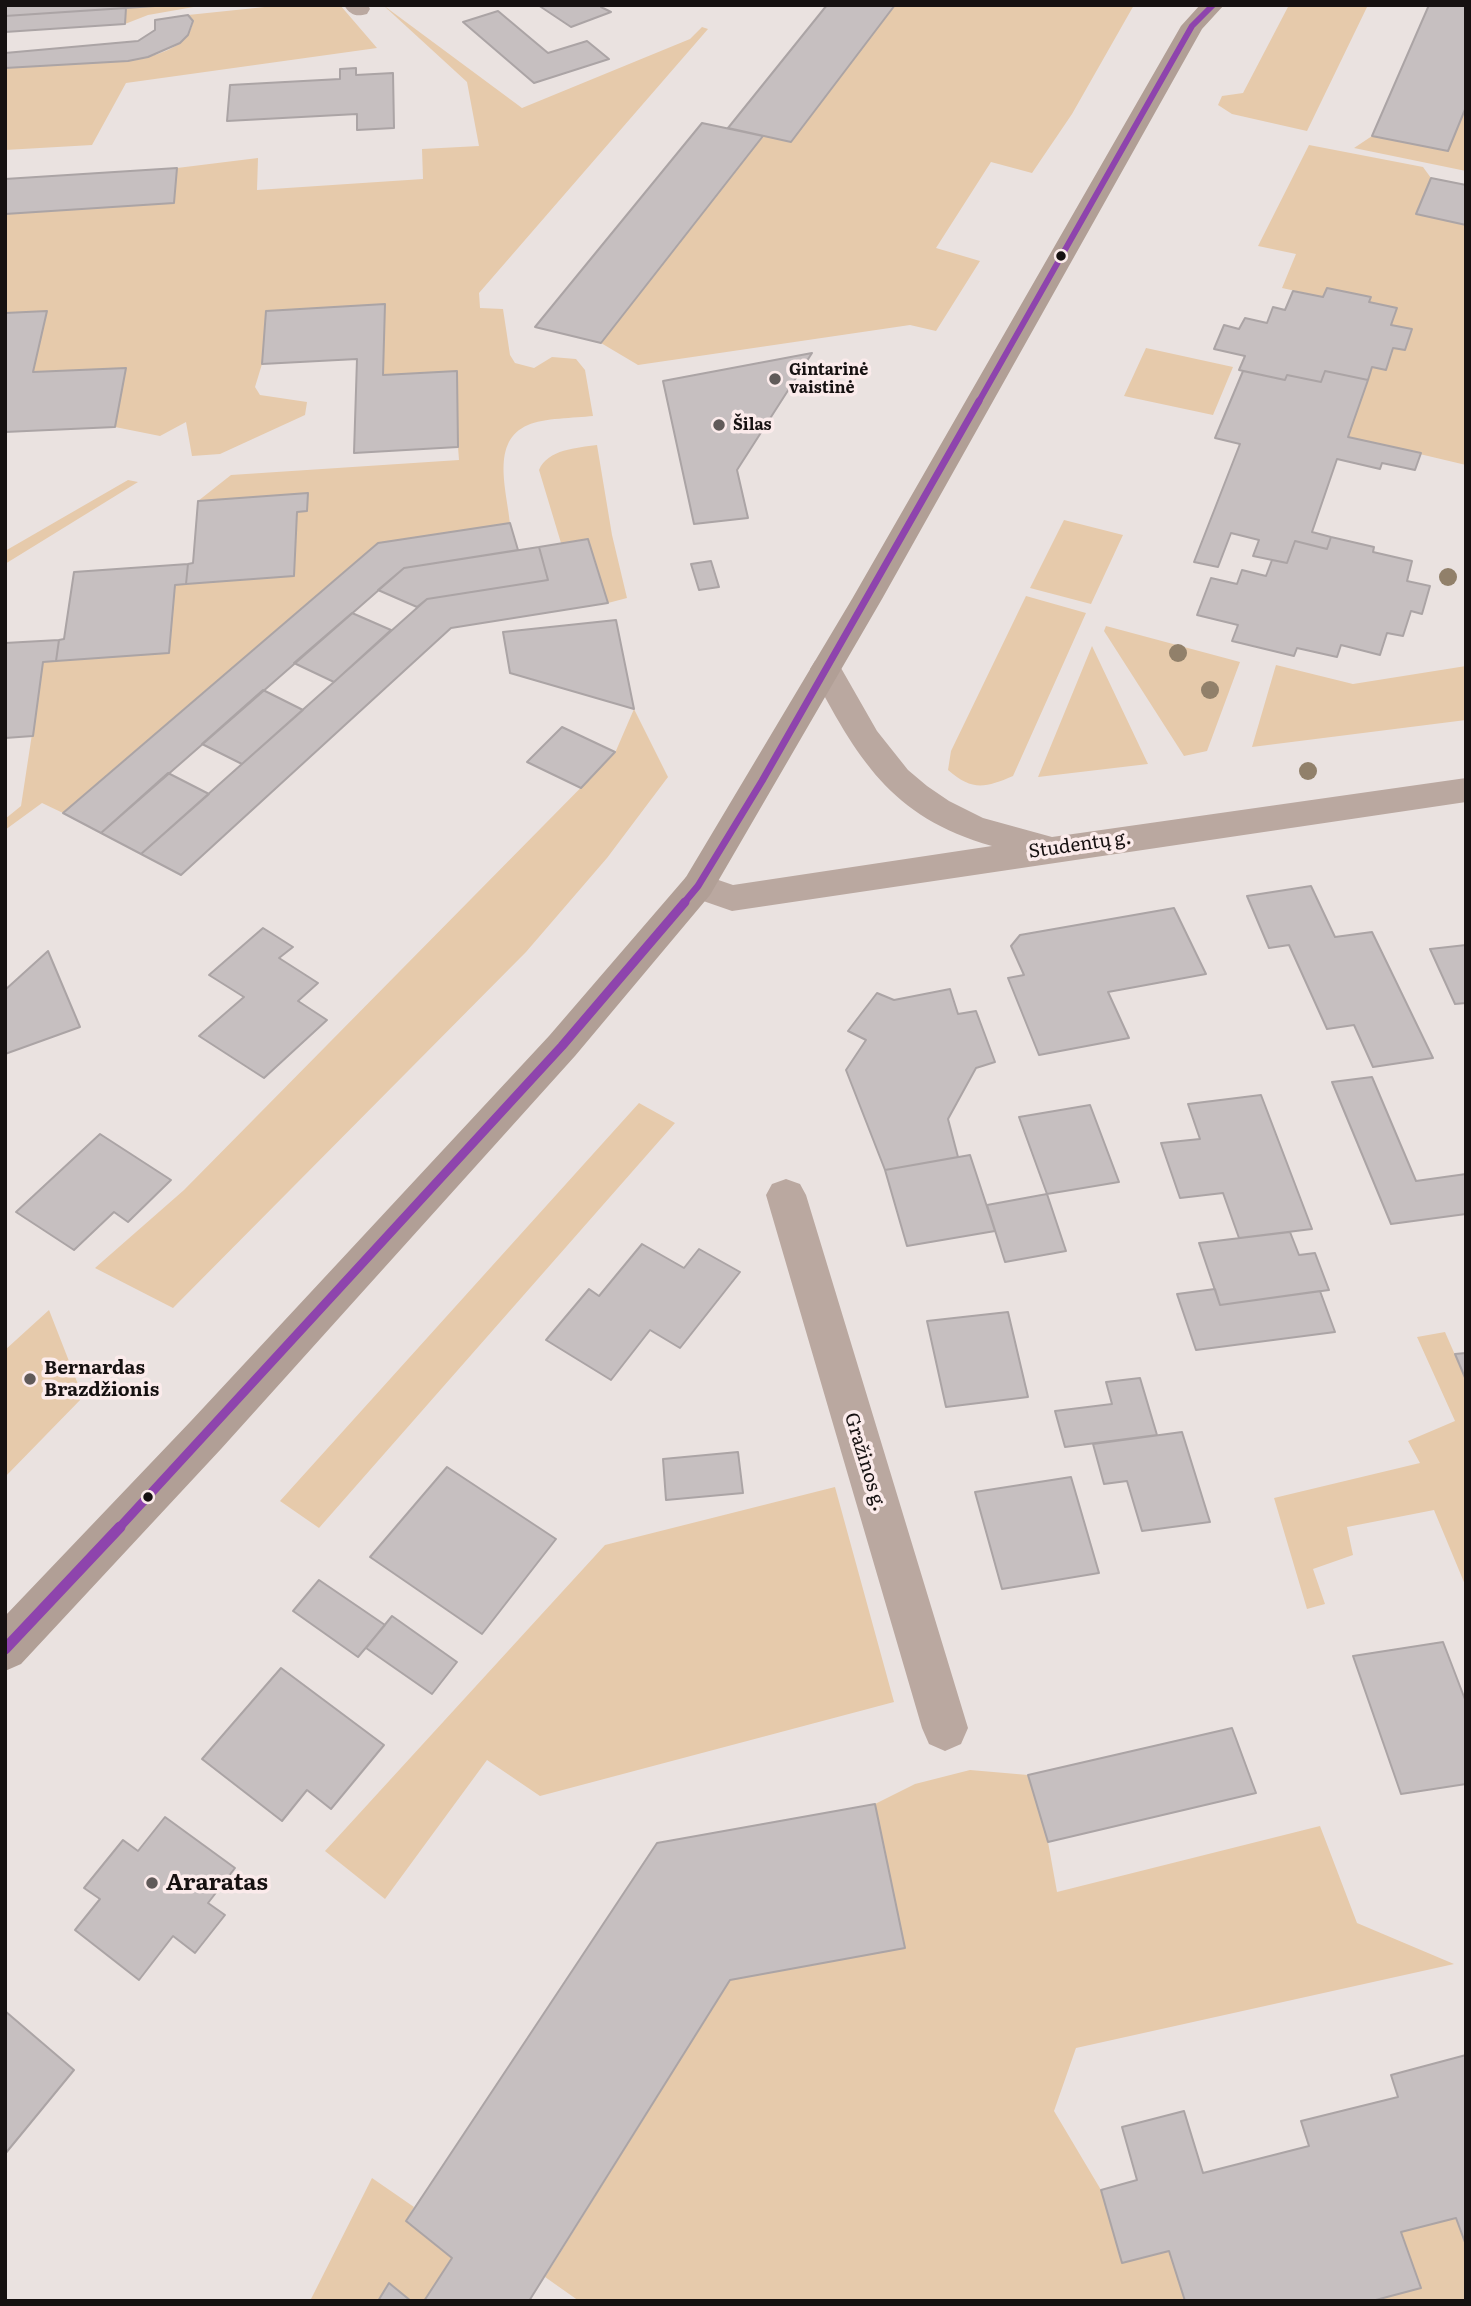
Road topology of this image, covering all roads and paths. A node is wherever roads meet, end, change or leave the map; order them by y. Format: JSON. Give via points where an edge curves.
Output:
{"nodes":[{"id":1,"x":1213,"y":5,"type":"edge"},
{"id":2,"x":1193,"y":16,"type":"edge"},
{"id":3,"x":826,"y":669,"type":"junction"},
{"id":4,"x":1466,"y":790,"type":"edge"},
{"id":5,"x":1052,"y":849,"type":"junction"},
{"id":6,"x":698,"y":886,"type":"junction"},
{"id":7,"x":786,"y":1195,"type":"dead end"},
{"id":8,"x":5,"y":1649,"type":"edge"},
{"id":9,"x":945,"y":1728,"type":"dead end"}],
"edges":[{"from":1,"to":2,"type":"main road"},
{"from":2,"to":3,"type":"main road"},
{"from":3,"to":5,"type":"street","via":[[859,731],[888,771],[928,805],[964,824]]},
{"from":3,"to":6,"type":"main road"},
{"from":4,"to":5,"type":"street","name":"Studentų g."},
{"from":5,"to":6,"type":"street","name":"Studentų g.","via":[[732,898]]},
{"from":6,"to":8,"type":"main road","via":[[562,1046]]},
{"from":7,"to":9,"type":"street","name":"Gražinos g."}]}
